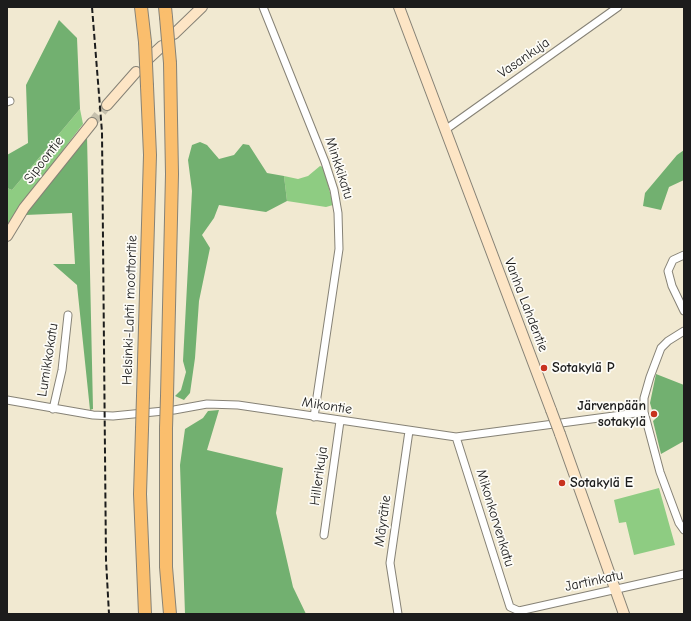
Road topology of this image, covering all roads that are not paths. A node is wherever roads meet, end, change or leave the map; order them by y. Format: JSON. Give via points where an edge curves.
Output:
{"nodes":[{"id":1,"x":141,"y":7,"type":"edge"},
{"id":2,"x":202,"y":7,"type":"edge"},
{"id":3,"x":263,"y":7,"type":"edge"},
{"id":4,"x":399,"y":7,"type":"edge"},
{"id":5,"x":618,"y":7,"type":"edge"},
{"id":6,"x":166,"y":12,"type":"edge"},
{"id":7,"x":174,"y":34,"type":"dead end"},
{"id":8,"x":162,"y":46,"type":"dead end"},
{"id":9,"x":149,"y":58,"type":"dead end"},
{"id":10,"x":136,"y":72,"type":"dead end"},
{"id":11,"x":107,"y":105,"type":"tunnel mouth"},
{"id":12,"x":92,"y":123,"type":"tunnel mouth"},
{"id":13,"x":445,"y":130,"type":"junction"},
{"id":14,"x":7,"y":236,"type":"edge"},
{"id":15,"x":684,"y":255,"type":"edge"},
{"id":16,"x":684,"y":311,"type":"edge"},
{"id":17,"x":68,"y":315,"type":"dead end"},
{"id":18,"x":684,"y":331,"type":"edge"},
{"id":19,"x":7,"y":401,"type":"edge"},
{"id":20,"x":53,"y":409,"type":"junction"},
{"id":21,"x":644,"y":412,"type":"junction"},
{"id":22,"x":314,"y":417,"type":"junction"},
{"id":23,"x":340,"y":421,"type":"junction"},
{"id":24,"x":408,"y":431,"type":"junction"},
{"id":25,"x":456,"y":437,"type":"junction"},
{"id":26,"x":684,"y":530,"type":"edge"},
{"id":27,"x":324,"y":535,"type":"dead end"},
{"id":28,"x":684,"y":576,"type":"edge"},
{"id":29,"x":615,"y":590,"type":"junction"},
{"id":30,"x":510,"y":608,"type":"joint"},
{"id":31,"x":144,"y":614,"type":"edge"},
{"id":32,"x":170,"y":614,"type":"edge"},
{"id":33,"x":398,"y":614,"type":"edge"},
{"id":34,"x":624,"y":614,"type":"edge"}],
"edges":[{"from":1,"to":31,"type":"highway","name":"Helsinki-Lahti moottoritie","bridge":true,"via":[[148,86],[150,155],[140,494]]},
{"from":2,"to":7,"type":"main road"},
{"from":3,"to":22,"type":"street","name":"Minkkikatu","via":[[325,162],[338,213],[339,249]]},
{"from":4,"to":13,"type":"main road","name":"Vanha Lahdentie"},
{"from":5,"to":13,"type":"street","name":"Vasankuja"},
{"from":6,"to":32,"type":"highway","bridge":true,"via":[[170,62],[172,174],[166,428],[166,552]]},
{"from":8,"to":9,"type":"main road"},
{"from":10,"to":11,"type":"main road"},
{"from":12,"to":14,"type":"main road","name":"Sipoontie","via":[[24,208]]},
{"from":13,"to":29,"type":"main road","name":"Vanha Lahdentie","bridge":true,"via":[[560,434]]},
{"from":15,"to":16,"type":"street","via":[[673,260],[668,271]]},
{"from":17,"to":20,"type":"street","name":"Lumikkokatu","via":[[62,370]]},
{"from":18,"to":21,"type":"street","via":[[661,348],[644,398]]},
{"from":19,"to":20,"type":"street","name":"Mikontie"},
{"from":20,"to":22,"type":"street","name":"Mikontie","via":[[93,415],[130,416],[207,404],[238,405]]},
{"from":21,"to":25,"type":"street","name":"Mikontie"},
{"from":21,"to":26,"type":"street","via":[[660,472]]},
{"from":22,"to":23,"type":"street","name":"Mikontie"},
{"from":23,"to":24,"type":"street","name":"Mikontie"},
{"from":23,"to":27,"type":"street","name":"Hillerikuja"},
{"from":24,"to":25,"type":"street","name":"Mikontie"},
{"from":24,"to":33,"type":"street","name":"Mäyrätie","via":[[390,563]]},
{"from":25,"to":30,"type":"street","name":"Mikonkorvenkatu"},
{"from":28,"to":29,"type":"street","name":"Jartinkatu"},
{"from":29,"to":30,"type":"street","name":"Jartinkatu","via":[[519,611]]},
{"from":29,"to":34,"type":"main road","name":"Vanha Lahdentie"}]}
